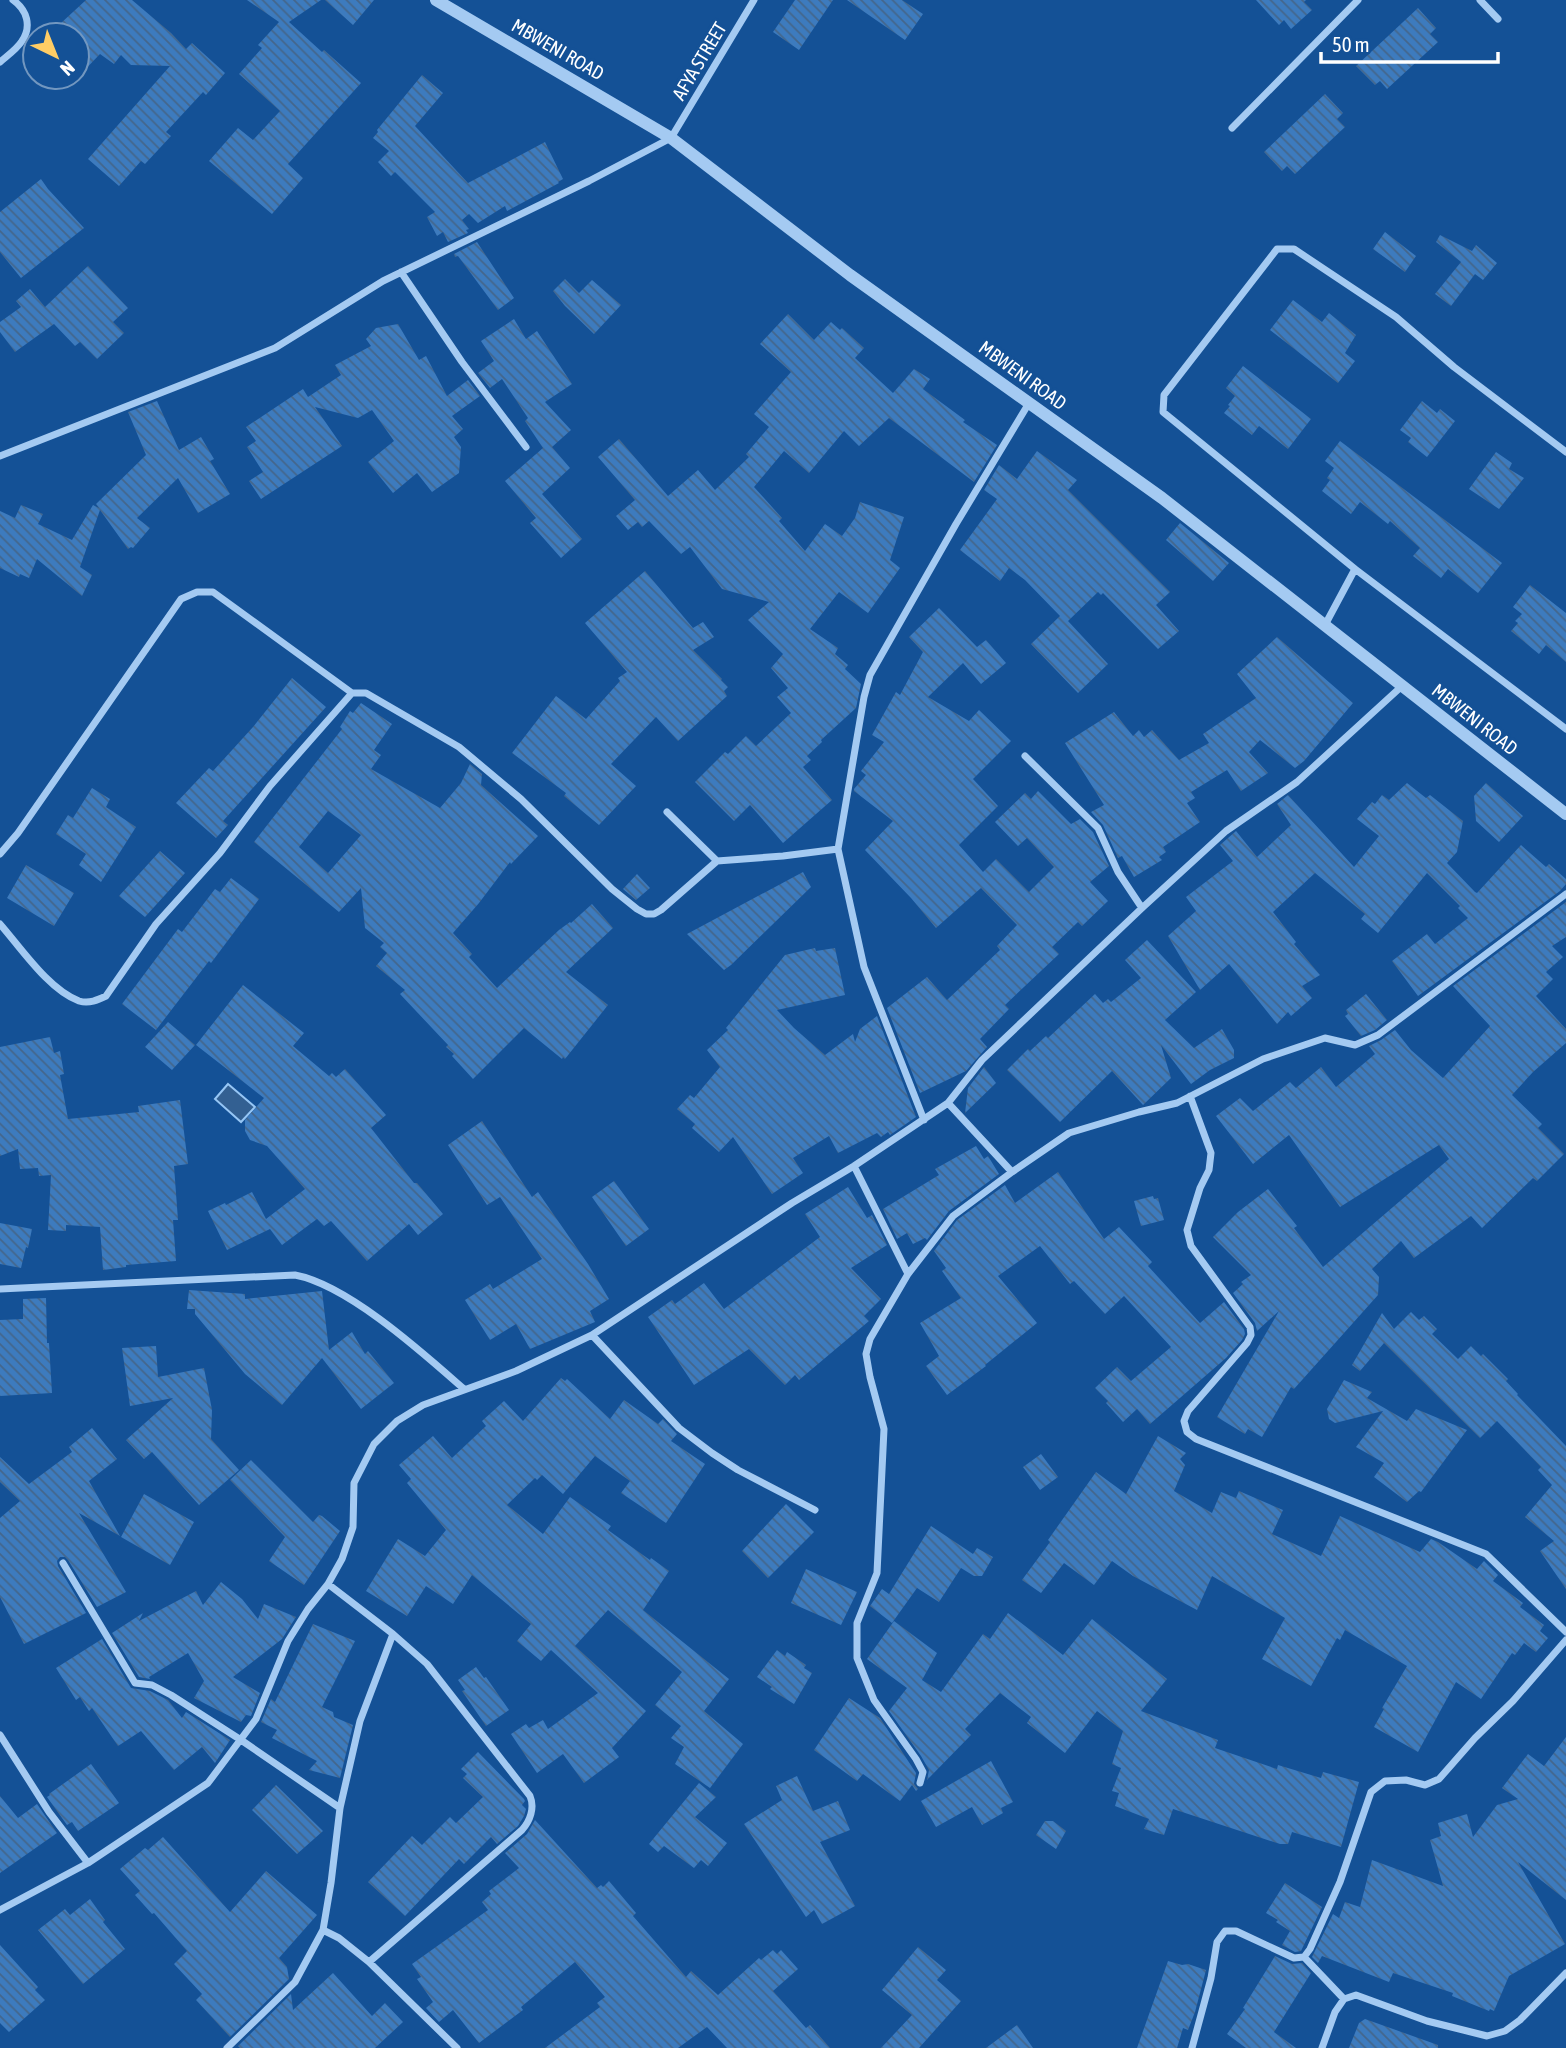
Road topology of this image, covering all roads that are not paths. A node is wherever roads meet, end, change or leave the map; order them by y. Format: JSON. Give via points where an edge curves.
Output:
{"nodes":[{"id":1,"x":13,"y":0,"type":"edge"},
{"id":2,"x":436,"y":0,"type":"edge"},
{"id":3,"x":754,"y":0,"type":"edge"},
{"id":4,"x":1358,"y":0,"type":"edge"},
{"id":5,"x":1480,"y":0,"type":"edge"},
{"id":6,"x":1498,"y":19,"type":"dead end"},
{"id":7,"x":0,"y":62,"type":"edge"},
{"id":8,"x":1232,"y":128,"type":"dead end"},
{"id":9,"x":671,"y":138,"type":"junction"},
{"id":10,"x":401,"y":272,"type":"junction"},
{"id":11,"x":1029,"y":404,"type":"junction"},
{"id":12,"x":526,"y":447,"type":"dead end"},
{"id":13,"x":1566,"y":452,"type":"edge"},
{"id":14,"x":0,"y":456,"type":"edge"},
{"id":15,"x":1354,"y":569,"type":"junction"},
{"id":16,"x":1325,"y":625,"type":"junction"},
{"id":17,"x":1402,"y":686,"type":"junction"},
{"id":18,"x":352,"y":693,"type":"junction"},
{"id":19,"x":1566,"y":729,"type":"edge"},
{"id":20,"x":1025,"y":756,"type":"dead end"},
{"id":21,"x":667,"y":812,"type":"dead end"},
{"id":22,"x":1566,"y":814,"type":"edge"},
{"id":23,"x":838,"y":849,"type":"junction"},
{"id":24,"x":0,"y":854,"type":"edge"},
{"id":25,"x":717,"y":861,"type":"junction"},
{"id":26,"x":1566,"y":894,"type":"edge"},
{"id":27,"x":1142,"y":908,"type":"junction"},
{"id":28,"x":0,"y":923,"type":"edge"},
{"id":29,"x":1190,"y":1096,"type":"junction"},
{"id":30,"x":948,"y":1102,"type":"junction"},
{"id":31,"x":924,"y":1120,"type":"junction"},
{"id":32,"x":853,"y":1166,"type":"junction"},
{"id":33,"x":1012,"y":1172,"type":"junction"},
{"id":34,"x":908,"y":1274,"type":"junction"},
{"id":35,"x":0,"y":1289,"type":"edge"},
{"id":36,"x":592,"y":1335,"type":"junction"},
{"id":37,"x":464,"y":1389,"type":"junction"},
{"id":38,"x":815,"y":1510,"type":"dead end"},
{"id":39,"x":63,"y":1563,"type":"dead end"},
{"id":40,"x":328,"y":1584,"type":"junction"},
{"id":41,"x":1566,"y":1632,"type":"edge"},
{"id":42,"x":393,"y":1634,"type":"junction"},
{"id":43,"x":1566,"y":1640,"type":"edge"},
{"id":44,"x":0,"y":1734,"type":"edge"},
{"id":45,"x":241,"y":1740,"type":"junction"},
{"id":46,"x":920,"y":1783,"type":"dead end"},
{"id":47,"x":340,"y":1808,"type":"junction"},
{"id":48,"x":88,"y":1863,"type":"junction"},
{"id":49,"x":0,"y":1910,"type":"edge"},
{"id":50,"x":323,"y":1930,"type":"junction"},
{"id":51,"x":1304,"y":1957,"type":"junction"},
{"id":52,"x":369,"y":1962,"type":"junction"},
{"id":53,"x":1566,"y":1973,"type":"edge"},
{"id":54,"x":1344,"y":1998,"type":"junction"},
{"id":55,"x":227,"y":2048,"type":"edge"},
{"id":56,"x":457,"y":2048,"type":"edge"},
{"id":57,"x":1192,"y":2048,"type":"edge"},
{"id":58,"x":1322,"y":2048,"type":"edge"}],
"edges":[{"from":1,"to":7,"type":"street","via":[[27,16],[27,25],[22,41]]},
{"from":2,"to":9,"type":"street","name":"MBWENI ROAD"},
{"from":3,"to":9,"type":"street","name":"AFYA STREET"},
{"from":4,"to":8,"type":"street"},
{"from":5,"to":6,"type":"street"},
{"from":9,"to":10,"type":"street"},
{"from":9,"to":11,"type":"street","name":"MBWENI ROAD"},
{"from":10,"to":12,"type":"street"},
{"from":10,"to":14,"type":"street","via":[[275,348]]},
{"from":11,"to":16,"type":"street","name":"MBWENI ROAD","via":[[1161,498]]},
{"from":11,"to":23,"type":"street","via":[[870,676]]},
{"from":13,"to":15,"type":"street","via":[[1396,317],[1294,248],[1277,249],[1164,395],[1163,412]]},
{"from":15,"to":16,"type":"street"},
{"from":15,"to":19,"type":"street"},
{"from":16,"to":17,"type":"street","name":"MBWENI ROAD"},
{"from":17,"to":22,"type":"street","name":"MBWENI ROAD"},
{"from":17,"to":27,"type":"street","via":[[1297,782],[1226,831]]},
{"from":18,"to":24,"type":"street","via":[[213,592],[181,599]]},
{"from":18,"to":25,"type":"street","via":[[366,693],[459,747],[521,799],[612,889],[646,914],[661,910]]},
{"from":18,"to":28,"type":"street","via":[[156,924],[106,996],[80,1002],[50,983]]},
{"from":20,"to":27,"type":"street","via":[[1098,828]]},
{"from":21,"to":25,"type":"street"},
{"from":23,"to":25,"type":"street"},
{"from":23,"to":31,"type":"street","via":[[864,967]]},
{"from":26,"to":29,"type":"street","via":[[1378,1035],[1355,1045],[1325,1038],[1263,1059]]},
{"from":27,"to":30,"type":"street","via":[[982,1060]]},
{"from":29,"to":33,"type":"street","via":[[1177,1104],[1069,1133]]},
{"from":29,"to":41,"type":"street","via":[[1211,1153],[1187,1230],[1191,1246],[1250,1326],[1251,1335],[1188,1411],[1184,1421],[1187,1432],[1486,1554]]},
{"from":30,"to":31,"type":"street"},
{"from":30,"to":33,"type":"street"},
{"from":31,"to":32,"type":"street"},
{"from":32,"to":34,"type":"street"},
{"from":32,"to":36,"type":"street"},
{"from":33,"to":34,"type":"street","via":[[953,1216]]},
{"from":34,"to":46,"type":"street","via":[[866,1354],[884,1429],[877,1573],[857,1623],[857,1658],[874,1700],[923,1772]]},
{"from":35,"to":37,"type":"street","via":[[295,1275],[311,1278],[350,1298]]},
{"from":36,"to":37,"type":"street","via":[[516,1371]]},
{"from":36,"to":38,"type":"street","via":[[679,1428],[712,1454]]},
{"from":37,"to":40,"type":"street","via":[[423,1405],[397,1421],[374,1444],[354,1483],[353,1527]]},
{"from":39,"to":45,"type":"street","via":[[135,1683],[152,1685]]},
{"from":40,"to":42,"type":"street"},
{"from":40,"to":45,"type":"street","via":[[288,1641],[256,1719]]},
{"from":42,"to":47,"type":"street","via":[[360,1721]]},
{"from":42,"to":52,"type":"street","via":[[427,1664],[532,1802],[522,1830]]},
{"from":43,"to":51,"type":"street","via":[[1439,1779],[1425,1785],[1385,1781],[1371,1792],[1340,1882]]},
{"from":44,"to":48,"type":"street"},
{"from":45,"to":47,"type":"street"},
{"from":45,"to":48,"type":"street","via":[[208,1783]]},
{"from":47,"to":50,"type":"street"},
{"from":48,"to":49,"type":"street"},
{"from":50,"to":52,"type":"street"},
{"from":50,"to":55,"type":"street","via":[[295,1982]]},
{"from":51,"to":54,"type":"street"},
{"from":51,"to":57,"type":"street","via":[[1294,1958],[1236,1931],[1225,1931],[1217,1942]]},
{"from":52,"to":56,"type":"street"},
{"from":53,"to":54,"type":"street","via":[[1520,2020],[1487,2036],[1427,2021],[1356,1994]]},
{"from":54,"to":58,"type":"street"}]}
